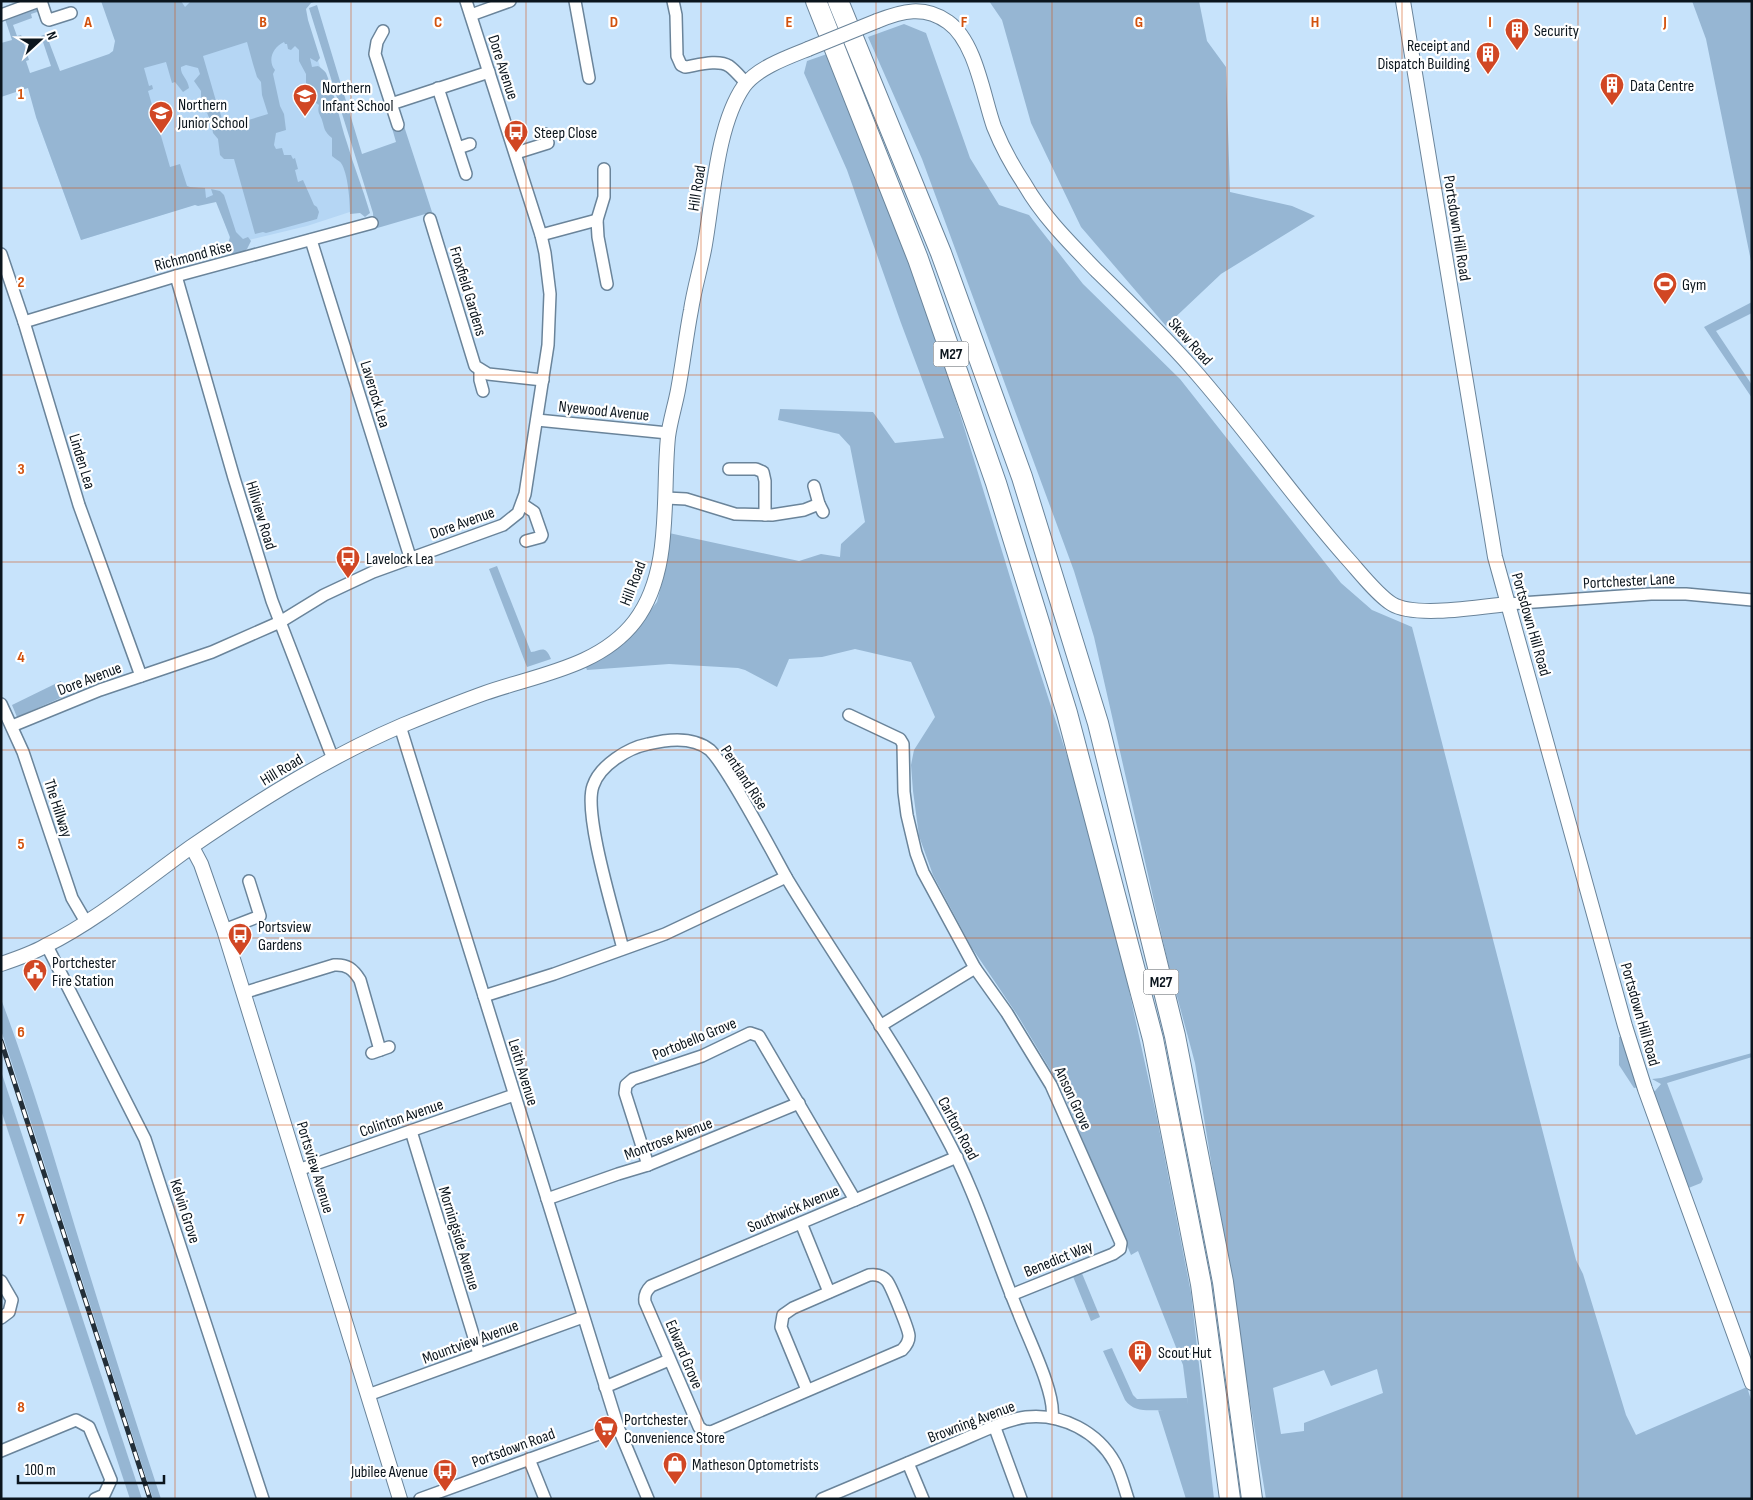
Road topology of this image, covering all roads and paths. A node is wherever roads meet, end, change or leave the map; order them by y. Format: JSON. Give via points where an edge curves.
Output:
{"nodes":[{"id":1,"x":40,"y":1,"type":"edge"},
{"id":2,"x":466,"y":1,"type":"edge"},
{"id":3,"x":510,"y":1,"type":"edge"},
{"id":4,"x":575,"y":1,"type":"edge"},
{"id":5,"x":673,"y":1,"type":"edge"},
{"id":6,"x":816,"y":1,"type":"edge"},
{"id":7,"x":838,"y":1,"type":"edge"},
{"id":8,"x":1403,"y":1,"type":"edge"},
{"id":9,"x":914,"y":6,"type":"edge"},
{"id":10,"x":71,"y":13,"type":"dead end"},
{"id":11,"x":1,"y":15,"type":"edge"},
{"id":12,"x":471,"y":15,"type":"junction"},
{"id":13,"x":383,"y":31,"type":"dead end"},
{"id":14,"x":489,"y":72,"type":"junction"},
{"id":15,"x":589,"y":78,"type":"dead end"},
{"id":16,"x":746,"y":83,"type":"junction"},
{"id":17,"x":438,"y":88,"type":"junction"},
{"id":18,"x":391,"y":104,"type":"junction"},
{"id":19,"x":398,"y":125,"type":"dead end"},
{"id":20,"x":545,"y":134,"type":"dead end"},
{"id":21,"x":470,"y":144,"type":"dead end"},
{"id":22,"x":458,"y":148,"type":"junction"},
{"id":23,"x":516,"y":153,"type":"junction"},
{"id":24,"x":604,"y":168,"type":"dead end"},
{"id":25,"x":466,"y":174,"type":"dead end"},
{"id":26,"x":430,"y":220,"type":"dead end"},
{"id":27,"x":597,"y":220,"type":"junction"},
{"id":28,"x":372,"y":223,"type":"dead end"},
{"id":29,"x":541,"y":235,"type":"junction"},
{"id":30,"x":311,"y":240,"type":"junction"},
{"id":31,"x":1,"y":254,"type":"edge"},
{"id":32,"x":176,"y":276,"type":"junction"},
{"id":33,"x":607,"y":284,"type":"dead end"},
{"id":34,"x":24,"y":322,"type":"junction"},
{"id":35,"x":480,"y":370,"type":"junction"},
{"id":36,"x":543,"y":380,"type":"junction"},
{"id":37,"x":483,"y":392,"type":"dead end"},
{"id":38,"x":537,"y":420,"type":"junction"},
{"id":39,"x":668,"y":433,"type":"junction"},
{"id":40,"x":729,"y":469,"type":"dead end"},
{"id":41,"x":814,"y":486,"type":"dead end"},
{"id":42,"x":666,"y":498,"type":"junction"},
{"id":43,"x":522,"y":504,"type":"junction"},
{"id":44,"x":765,"y":515,"type":"junction"},
{"id":45,"x":526,"y":541,"type":"dead end"},
{"id":46,"x":410,"y":557,"type":"junction"},
{"id":47,"x":1752,"y":600,"type":"edge"},
{"id":48,"x":1507,"y":604,"type":"junction"},
{"id":49,"x":280,"y":622,"type":"junction"},
{"id":50,"x":141,"y":676,"type":"junction"},
{"id":51,"x":1,"y":704,"type":"edge"},
{"id":52,"x":849,"y":715,"type":"dead end"},
{"id":53,"x":12,"y":726,"type":"junction"},
{"id":54,"x":400,"y":726,"type":"junction"},
{"id":55,"x":333,"y":759,"type":"junction"},
{"id":56,"x":192,"y":847,"type":"junction"},
{"id":57,"x":786,"y":877,"type":"junction"},
{"id":58,"x":249,"y":881,"type":"dead end"},
{"id":59,"x":86,"y":922,"type":"junction"},
{"id":60,"x":224,"y":930,"type":"junction"},
{"id":61,"x":47,"y":946,"type":"junction"},
{"id":62,"x":623,"y":949,"type":"junction"},
{"id":63,"x":1,"y":964,"type":"edge"},
{"id":64,"x":975,"y":968,"type":"junction"},
{"id":65,"x":243,"y":992,"type":"junction"},
{"id":66,"x":484,"y":996,"type":"junction"},
{"id":67,"x":880,"y":1026,"type":"junction"},
{"id":68,"x":380,"y":1050,"type":"dead end"},
{"id":69,"x":514,"y":1095,"type":"junction"},
{"id":70,"x":799,"y":1103,"type":"junction"},
{"id":71,"x":411,"y":1131,"type":"junction"},
{"id":72,"x":957,"y":1157,"type":"junction"},
{"id":73,"x":648,"y":1165,"type":"junction"},
{"id":74,"x":298,"y":1170,"type":"junction"},
{"id":75,"x":547,"y":1200,"type":"junction"},
{"id":76,"x":855,"y":1200,"type":"junction"},
{"id":77,"x":801,"y":1223,"type":"junction"},
{"id":78,"x":1117,"y":1251,"type":"joint"},
{"id":79,"x":1,"y":1281,"type":"edge"},
{"id":80,"x":829,"y":1292,"type":"junction"},
{"id":81,"x":645,"y":1294,"type":"joint"},
{"id":82,"x":1011,"y":1295,"type":"junction"},
{"id":83,"x":583,"y":1317,"type":"junction"},
{"id":84,"x":1,"y":1318,"type":"edge"},
{"id":85,"x":479,"y":1354,"type":"junction"},
{"id":86,"x":669,"y":1360,"type":"junction"},
{"id":87,"x":1752,"y":1383,"type":"edge"},
{"id":88,"x":605,"y":1387,"type":"junction"},
{"id":89,"x":807,"y":1390,"type":"junction"},
{"id":90,"x":368,"y":1395,"type":"junction"},
{"id":91,"x":1052,"y":1418,"type":"junction"},
{"id":92,"x":618,"y":1427,"type":"junction"},
{"id":93,"x":995,"y":1428,"type":"junction"},
{"id":94,"x":1,"y":1451,"type":"edge"},
{"id":95,"x":529,"y":1459,"type":"junction"},
{"id":96,"x":908,"y":1463,"type":"junction"},
{"id":97,"x":829,"y":1497,"type":"edge"},
{"id":98,"x":96,"y":1499,"type":"edge"},
{"id":99,"x":263,"y":1499,"type":"edge"},
{"id":100,"x":400,"y":1499,"type":"edge"},
{"id":101,"x":420,"y":1499,"type":"edge"},
{"id":102,"x":545,"y":1499,"type":"edge"},
{"id":103,"x":648,"y":1499,"type":"edge"},
{"id":104,"x":924,"y":1499,"type":"edge"},
{"id":105,"x":1021,"y":1499,"type":"edge"},
{"id":106,"x":1128,"y":1499,"type":"edge"},
{"id":107,"x":1230,"y":1499,"type":"edge"},
{"id":108,"x":1252,"y":1499,"type":"edge"}],
"edges":[{"from":1,"to":10,"type":"street","via":[[49,20]]},
{"from":1,"to":11,"type":"street"},
{"from":2,"to":12,"type":"street","name":"Dore Avenue"},
{"from":3,"to":12,"type":"street"},
{"from":4,"to":15,"type":"street"},
{"from":5,"to":16,"type":"street","via":[[677,56],[681,65],[724,64]]},
{"from":6,"to":107,"type":"highway","number":"M27","via":[[918,259],[996,483],[1067,714],[1153,1039],[1201,1284]]},
{"from":7,"to":108,"type":"highway","number":"M27","via":[[941,253],[1022,477],[1098,722],[1175,1036],[1223,1282]]},
{"from":8,"to":48,"type":"street","name":"Portsdown Hill Road","via":[[1495,557]]},
{"from":9,"to":16,"type":"street","name":"Hill Road","bridge":true,"via":[[784,59]]},
{"from":9,"to":48,"type":"street","name":"Skew Road","via":[[948,22],[961,34],[971,52],[995,130],[1026,188],[1053,225],[1194,370],[1309,514],[1370,584],[1390,603],[1404,609]]},
{"from":12,"to":14,"type":"street","name":"Dore Avenue"},
{"from":13,"to":18,"type":"street","via":[[375,54]]},
{"from":14,"to":17,"type":"street"},
{"from":14,"to":23,"type":"street","name":"Dore Avenue"},
{"from":16,"to":39,"type":"street","name":"Hill Road","via":[[735,103],[716,171],[678,393]]},
{"from":17,"to":18,"type":"street"},
{"from":17,"to":22,"type":"street"},
{"from":18,"to":19,"type":"street"},
{"from":20,"to":23,"type":"street","via":[[548,143]]},
{"from":21,"to":22,"type":"street"},
{"from":22,"to":25,"type":"street"},
{"from":23,"to":29,"type":"street","name":"Dore Avenue"},
{"from":24,"to":27,"type":"street","via":[[604,197]]},
{"from":26,"to":35,"type":"street","name":"Froxfield Gardens","via":[[472,359]]},
{"from":27,"to":29,"type":"street"},
{"from":27,"to":33,"type":"street"},
{"from":28,"to":30,"type":"street","name":"Richmond Rise"},
{"from":29,"to":36,"type":"street","name":"Dore Avenue","via":[[550,294],[550,329]]},
{"from":30,"to":32,"type":"street","name":"Richmond Rise"},
{"from":30,"to":46,"type":"street","name":"Laverock Lea"},
{"from":31,"to":34,"type":"street","name":"Linden Lea"},
{"from":32,"to":34,"type":"street","name":"Richmond Rise"},
{"from":32,"to":49,"type":"street","name":"Hillview Road","via":[[234,478]]},
{"from":34,"to":50,"type":"street","name":"Linden Lea","via":[[79,506]]},
{"from":35,"to":36,"type":"street","via":[[500,377]]},
{"from":35,"to":37,"type":"street","name":"Froxfield Gardens"},
{"from":36,"to":38,"type":"street","name":"Dore Avenue"},
{"from":38,"to":39,"type":"street","name":"Nyewood Avenue"},
{"from":38,"to":43,"type":"street","name":"Dore Avenue"},
{"from":39,"to":42,"type":"street","name":"Hill Road"},
{"from":40,"to":44,"type":"street","via":[[764,472]]},
{"from":41,"to":44,"type":"street","via":[[821,508]]},
{"from":42,"to":44,"type":"street","via":[[686,499],[735,514]]},
{"from":42,"to":54,"type":"street","name":"Hill Road","via":[[661,555],[654,583],[644,607],[617,640],[567,667],[484,693]]},
{"from":43,"to":45,"type":"street","via":[[534,512],[542,535]]},
{"from":43,"to":46,"type":"street","name":"Dore Avenue","via":[[518,513],[502,525]]},
{"from":46,"to":49,"type":"street","name":"Dore Avenue","via":[[324,595]]},
{"from":47,"to":48,"type":"street","name":"Portchester Lane","via":[[1651,594]]},
{"from":48,"to":87,"type":"street","name":"Portsdown Hill Road","via":[[1639,1071]]},
{"from":49,"to":50,"type":"street","name":"Dore Avenue","via":[[212,652]]},
{"from":49,"to":55,"type":"street","name":"Hillview Road"},
{"from":50,"to":53,"type":"street","name":"Dore Avenue"},
{"from":51,"to":53,"type":"street","name":"The Hillway"},
{"from":52,"to":64,"type":"street","name":"Anson Grove","via":[[900,739],[903,744],[906,807],[917,855]]},
{"from":53,"to":59,"type":"street","name":"The Hillway","via":[[72,898]]},
{"from":54,"to":55,"type":"street","name":"Hill Road"},
{"from":54,"to":66,"type":"street","name":"Leith Avenue"},
{"from":55,"to":56,"type":"street","name":"Hill Road"},
{"from":56,"to":59,"type":"street","name":"Hill Road"},
{"from":56,"to":60,"type":"street","name":"Portsview Avenue"},
{"from":57,"to":62,"type":"street","via":[[698,919]]},
{"from":57,"to":62,"type":"street","name":"Pentland Rise","via":[[738,791],[711,752],[702,745],[674,739],[641,745],[601,772],[593,786],[591,805],[600,859]]},
{"from":57,"to":67,"type":"street","name":"Carlton Road"},
{"from":58,"to":60,"type":"street","via":[[260,916]]},
{"from":59,"to":61,"type":"street","name":"Hill Road"},
{"from":60,"to":65,"type":"street","name":"Portsview Avenue"},
{"from":61,"to":63,"type":"street","name":"Hill Road"},
{"from":61,"to":99,"type":"street","name":"Kelvin Grove","via":[[145,1139]]},
{"from":62,"to":66,"type":"street"},
{"from":64,"to":67,"type":"street"},
{"from":64,"to":78,"type":"street","name":"Anson Grove","via":[[1052,1085],[1121,1243]]},
{"from":65,"to":68,"type":"street","via":[[334,965],[346,966],[360,980]]},
{"from":65,"to":74,"type":"street","name":"Portsview Avenue"},
{"from":66,"to":69,"type":"street","name":"Leith Avenue"},
{"from":67,"to":72,"type":"street","name":"Carlton Road"},
{"from":69,"to":71,"type":"street","name":"Colinton Avenue"},
{"from":69,"to":75,"type":"street","name":"Leith Avenue"},
{"from":70,"to":73,"type":"street","name":"Montrose Avenue"},
{"from":70,"to":73,"type":"street","name":"Portobello Grove","via":[[759,1036],[750,1033],[702,1056],[633,1079],[626,1085],[625,1093]]},
{"from":70,"to":76,"type":"street","name":"Portobello Grove"},
{"from":71,"to":74,"type":"street","name":"Colinton Avenue"},
{"from":71,"to":85,"type":"street","name":"Morningside Avenue"},
{"from":72,"to":76,"type":"street","name":"Southwick Avenue"},
{"from":72,"to":82,"type":"street","name":"Carlton Road"},
{"from":73,"to":75,"type":"street","name":"Montrose Avenue"},
{"from":74,"to":90,"type":"street","name":"Portsview Avenue"},
{"from":75,"to":83,"type":"street","name":"Leith Avenue"},
{"from":76,"to":77,"type":"street","name":"Southwick Avenue"},
{"from":77,"to":80,"type":"street"},
{"from":77,"to":81,"type":"street","name":"Southwick Avenue","via":[[651,1286]]},
{"from":78,"to":82,"type":"street","name":"Benedict Way"},
{"from":79,"to":84,"type":"street","via":[[12,1300],[9,1312]]},
{"from":80,"to":89,"type":"street","name":"Edward Grove","via":[[787,1311],[781,1322]]},
{"from":80,"to":89,"type":"street","name":"Edward Grove","via":[[869,1275],[883,1277],[889,1284],[909,1338],[902,1350]]},
{"from":81,"to":86,"type":"street","name":"Edward Grove","via":[[645,1302]]},
{"from":82,"to":91,"type":"street","name":"Carlton Road","via":[[1048,1388],[1054,1408]]},
{"from":83,"to":85,"type":"street","name":"Mountview Avenue"},
{"from":83,"to":88,"type":"street","name":"Leith Avenue"},
{"from":85,"to":90,"type":"street","name":"Mountview Avenue"},
{"from":86,"to":88,"type":"street"},
{"from":86,"to":89,"type":"street","name":"Edward Grove","via":[[699,1427],[708,1432]]},
{"from":88,"to":92,"type":"street","name":"Leith Avenue"},
{"from":90,"to":100,"type":"street","name":"Portsview Avenue"},
{"from":91,"to":93,"type":"street","name":"Browning Avenue","via":[[1026,1417]]},
{"from":91,"to":106,"type":"street","name":"Browning Avenue","via":[[1083,1429],[1106,1449],[1116,1465]]},
{"from":92,"to":95,"type":"street","name":"Portsdown Road"},
{"from":92,"to":103,"type":"street","name":"Leith Avenue"},
{"from":93,"to":96,"type":"street","name":"Browning Avenue"},
{"from":93,"to":105,"type":"street"},
{"from":94,"to":98,"type":"street","via":[[76,1420],[89,1427],[111,1480],[104,1495]]},
{"from":95,"to":101,"type":"street","name":"Portsdown Road"},
{"from":95,"to":102,"type":"street"},
{"from":96,"to":97,"type":"street","name":"Browning Avenue"},
{"from":96,"to":104,"type":"street"}]}
